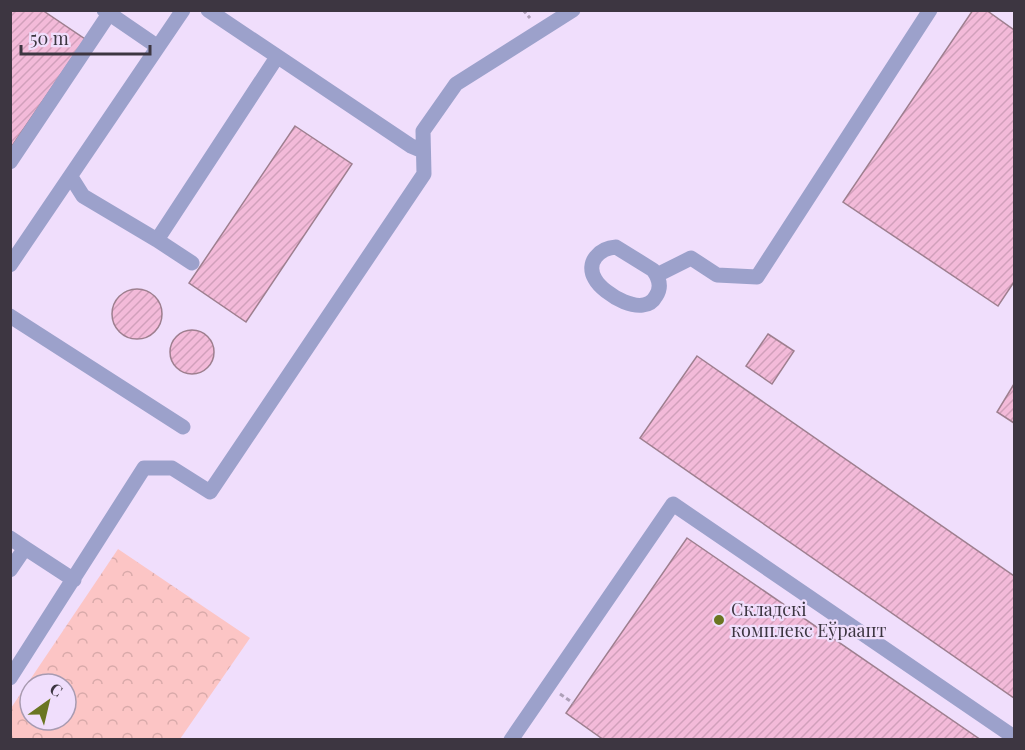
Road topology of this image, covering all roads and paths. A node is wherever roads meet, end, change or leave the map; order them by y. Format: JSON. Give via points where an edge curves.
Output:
{"nodes":[{"id":1,"x":183,"y":10,"type":"edge"},
{"id":2,"x":208,"y":10,"type":"edge"},
{"id":3,"x":573,"y":10,"type":"edge"},
{"id":4,"x":930,"y":10,"type":"edge"},
{"id":5,"x":106,"y":12,"type":"edge"},
{"id":6,"x":158,"y":47,"type":"junction"},
{"id":7,"x":277,"y":57,"type":"junction"},
{"id":8,"x":423,"y":151,"type":"junction"},
{"id":9,"x":10,"y":162,"type":"edge"},
{"id":10,"x":71,"y":177,"type":"junction"},
{"id":11,"x":157,"y":240,"type":"junction"},
{"id":12,"x":16,"y":247,"type":"edge"},
{"id":13,"x":192,"y":263,"type":"dead end"},
{"id":14,"x":10,"y":265,"type":"edge"},
{"id":15,"x":657,"y":275,"type":"junction"},
{"id":16,"x":10,"y":316,"type":"edge"},
{"id":17,"x":183,"y":427,"type":"dead end"},
{"id":18,"x":10,"y":538,"type":"edge"},
{"id":19,"x":26,"y":548,"type":"junction"},
{"id":20,"x":10,"y":570,"type":"edge"},
{"id":21,"x":74,"y":580,"type":"junction"},
{"id":22,"x":10,"y":678,"type":"edge"},
{"id":23,"x":1014,"y":737,"type":"edge"},
{"id":24,"x":511,"y":740,"type":"edge"}],
"edges":[{"from":1,"to":6,"type":"street"},
{"from":2,"to":7,"type":"street"},
{"from":3,"to":8,"type":"street","via":[[456,84],[423,131]]},
{"from":4,"to":15,"type":"street","via":[[757,277],[717,275],[691,258]]},
{"from":5,"to":6,"type":"street"},
{"from":5,"to":9,"type":"street"},
{"from":6,"to":10,"type":"street"},
{"from":7,"to":8,"type":"street"},
{"from":7,"to":11,"type":"street"},
{"from":8,"to":21,"type":"street","via":[[424,174],[210,492],[172,468],[144,468]]},
{"from":10,"to":11,"type":"street","via":[[83,196]]},
{"from":10,"to":12,"type":"street"},
{"from":11,"to":13,"type":"street"},
{"from":12,"to":14,"type":"street"},
{"from":15,"to":15,"type":"street","via":[[616,247],[602,250],[593,261],[596,282],[633,306],[647,305],[653,300],[659,288]]},
{"from":16,"to":17,"type":"street"},
{"from":18,"to":19,"type":"street"},
{"from":19,"to":20,"type":"street"},
{"from":19,"to":21,"type":"street"},
{"from":21,"to":22,"type":"street"},
{"from":23,"to":24,"type":"street","via":[[672,504]]}]}
